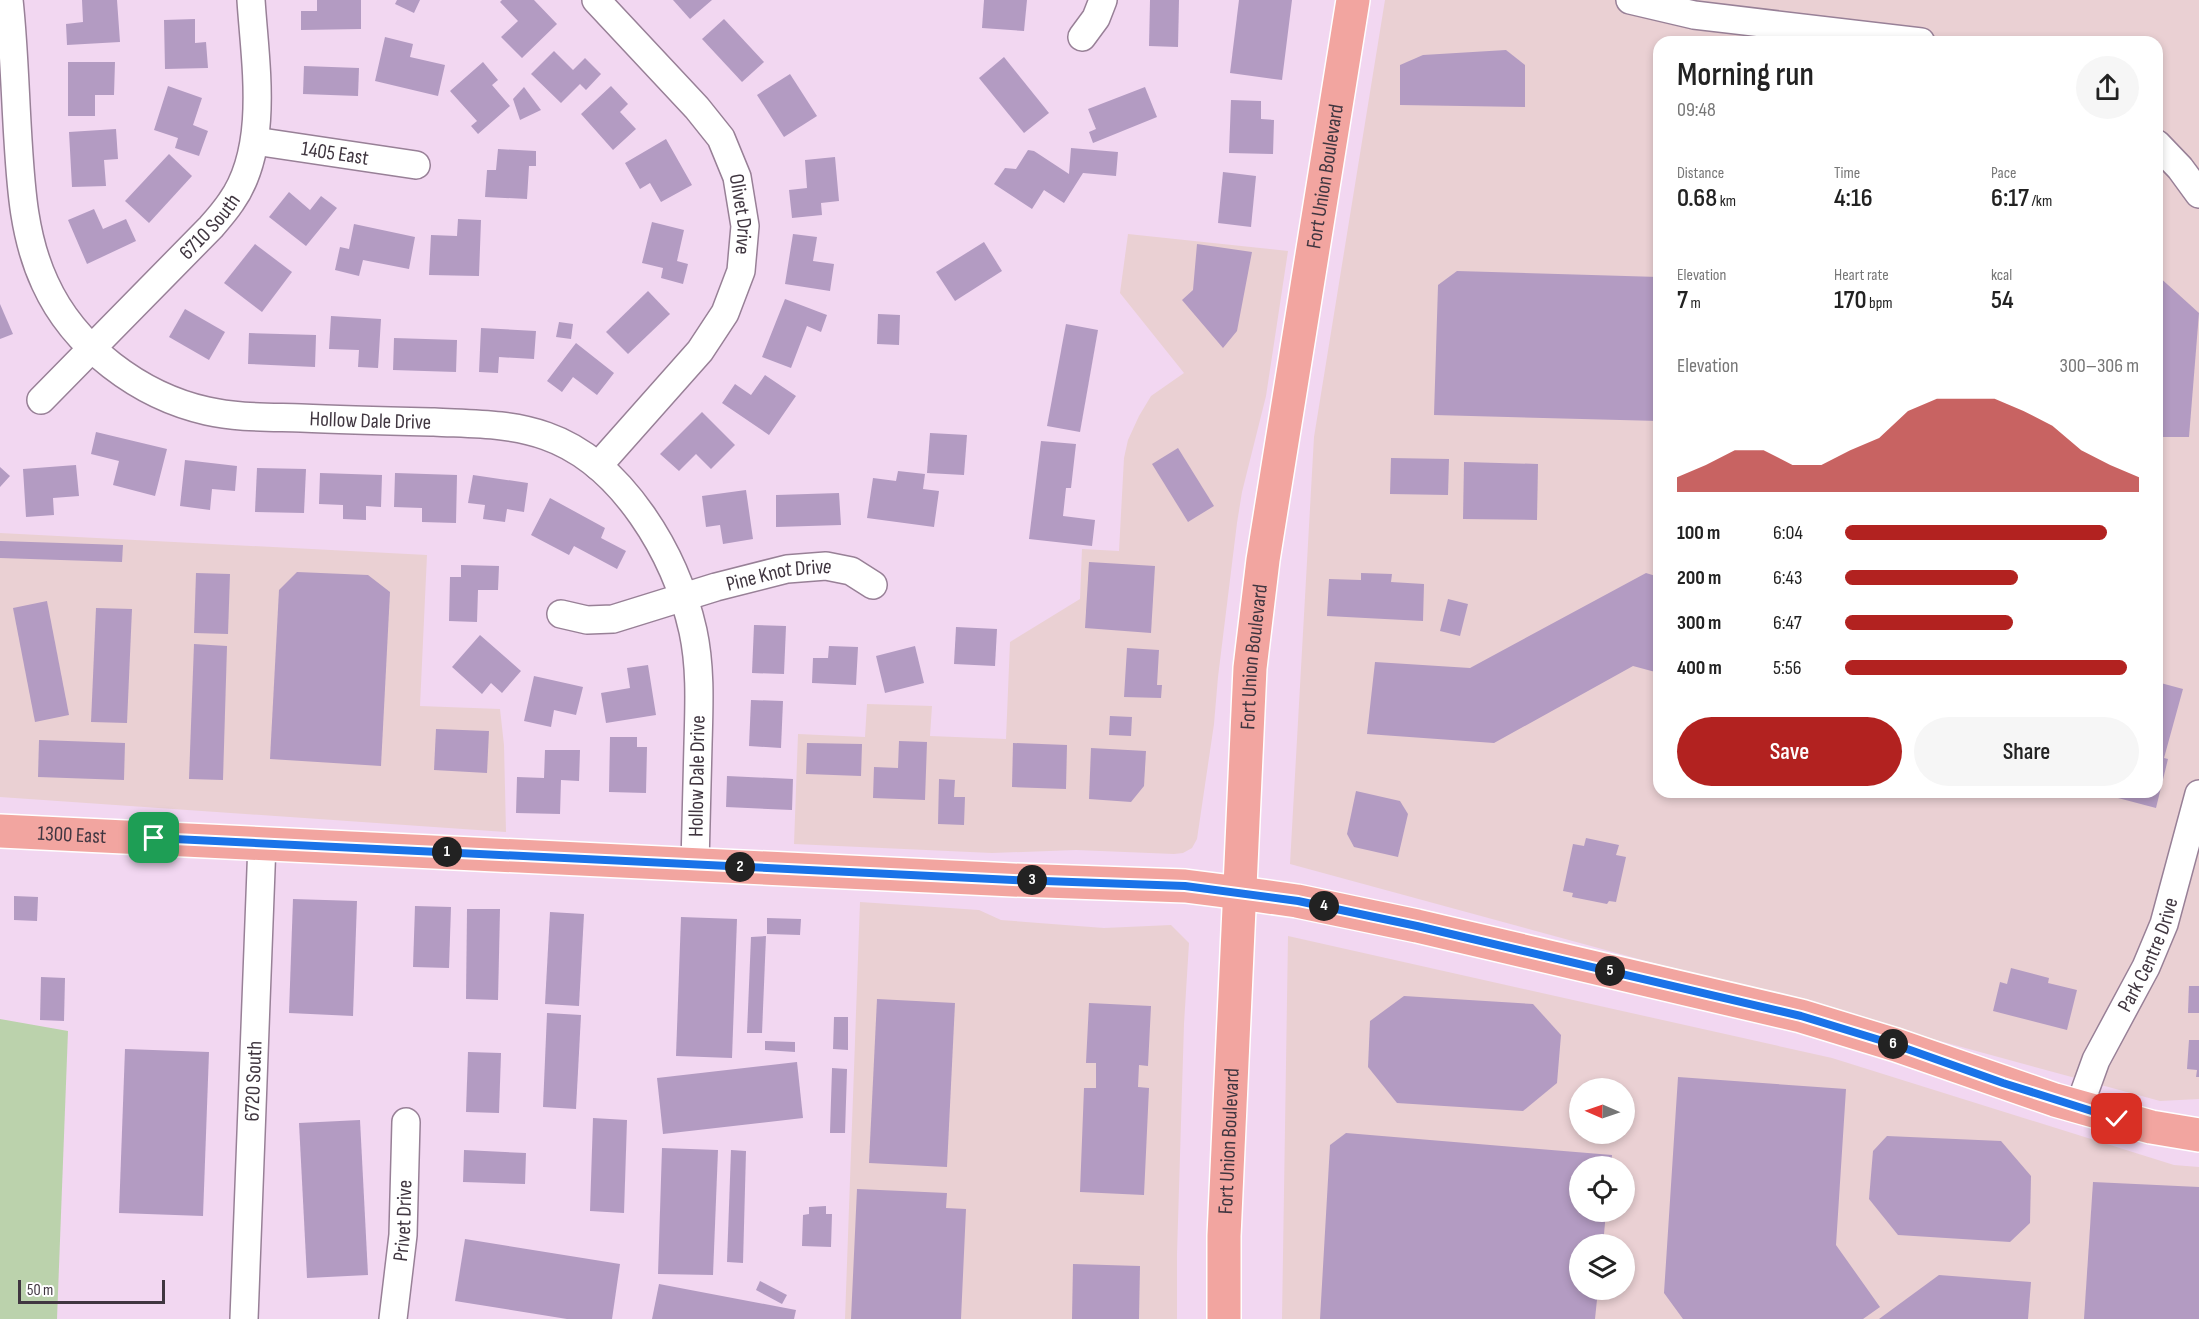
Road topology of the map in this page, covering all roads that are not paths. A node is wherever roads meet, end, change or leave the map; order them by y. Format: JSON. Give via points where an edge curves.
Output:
{"nodes":[{"id":1,"x":9,"y":0,"type":"edge"},
{"id":2,"x":251,"y":0,"type":"edge"},
{"id":3,"x":596,"y":0,"type":"edge"},
{"id":4,"x":1102,"y":0,"type":"edge"},
{"id":5,"x":1353,"y":0,"type":"edge"},
{"id":6,"x":1630,"y":0,"type":"edge"},
{"id":7,"x":1871,"y":36,"type":"edge"},
{"id":8,"x":1082,"y":38,"type":"dead end"},
{"id":9,"x":255,"y":141,"type":"junction"},
{"id":10,"x":2163,"y":150,"type":"edge"},
{"id":11,"x":417,"y":165,"type":"dead end"},
{"id":12,"x":2199,"y":194,"type":"edge"},
{"id":13,"x":92,"y":349,"type":"junction"},
{"id":14,"x":41,"y":400,"type":"dead end"},
{"id":15,"x":598,"y":466,"type":"junction"},
{"id":16,"x":873,"y":585,"type":"dead end"},
{"id":17,"x":683,"y":597,"type":"junction"},
{"id":18,"x":561,"y":614,"type":"dead end"},
{"id":19,"x":2199,"y":794,"type":"edge"},
{"id":20,"x":0,"y":831,"type":"edge"},
{"id":21,"x":262,"y":843,"type":"junction"},
{"id":22,"x":695,"y":864,"type":"junction"},
{"id":23,"x":1240,"y":893,"type":"junction"},
{"id":24,"x":2079,"y":1107,"type":"junction"},
{"id":25,"x":406,"y":1122,"type":"dead end"},
{"id":26,"x":2199,"y":1135,"type":"edge"},
{"id":27,"x":244,"y":1319,"type":"edge"},
{"id":28,"x":393,"y":1319,"type":"edge"},
{"id":29,"x":1224,"y":1319,"type":"edge"}],
"edges":[{"from":1,"to":13,"type":"street","name":"Hollow Dale Drive","via":[[24,211],[31,248],[57,304]]},
{"from":2,"to":9,"type":"street","name":"6710 South"},
{"from":3,"to":15,"type":"street","name":"Olivet Drive","via":[[721,138],[737,177],[745,226],[741,271],[725,313],[700,351]]},
{"from":4,"to":8,"type":"street","via":[[1096,18]]},
{"from":5,"to":23,"type":"main road","name":"Fort Union Boulevard","via":[[1255,614],[1244,762]]},
{"from":6,"to":7,"type":"street","via":[[1694,15]]},
{"from":9,"to":11,"type":"street","name":"1405 East"},
{"from":9,"to":13,"type":"street","name":"6710 South","via":[[247,172],[232,201]]},
{"from":10,"to":12,"type":"street"},
{"from":13,"to":14,"type":"street","name":"6710 South"},
{"from":13,"to":15,"type":"street","name":"Hollow Dale Drive","via":[[152,390],[208,412],[514,427],[548,436]]},
{"from":15,"to":17,"type":"street","name":"Hollow Dale Drive","via":[[633,504],[656,537]]},
{"from":16,"to":17,"type":"street","name":"Pine Knot Drive","via":[[851,571],[826,566],[761,574]]},
{"from":17,"to":18,"type":"street","name":"Pine Knot Drive","via":[[613,619],[586,620]]},
{"from":17,"to":22,"type":"street","name":"Hollow Dale Drive","via":[[694,636],[698,675]]},
{"from":19,"to":24,"type":"street","name":"Park Centre Drive","via":[[2164,924],[2096,1060]]},
{"from":20,"to":21,"type":"main road","name":"1300 East"},
{"from":21,"to":22,"type":"main road","name":"1300 East"},
{"from":21,"to":27,"type":"street","name":"6720 South"},
{"from":22,"to":23,"type":"main road","name":"1300 East","via":[[1185,886]]},
{"from":23,"to":24,"type":"main road","name":"1300 East","via":[[1417,926],[1801,1016]]},
{"from":23,"to":29,"type":"main road","name":"Fort Union Boulevard","via":[[1224,1236]]},
{"from":24,"to":26,"type":"main road","name":"1300 East","via":[[2151,1127]]},
{"from":25,"to":28,"type":"street","name":"Privet Drive","via":[[403,1235]]}]}
